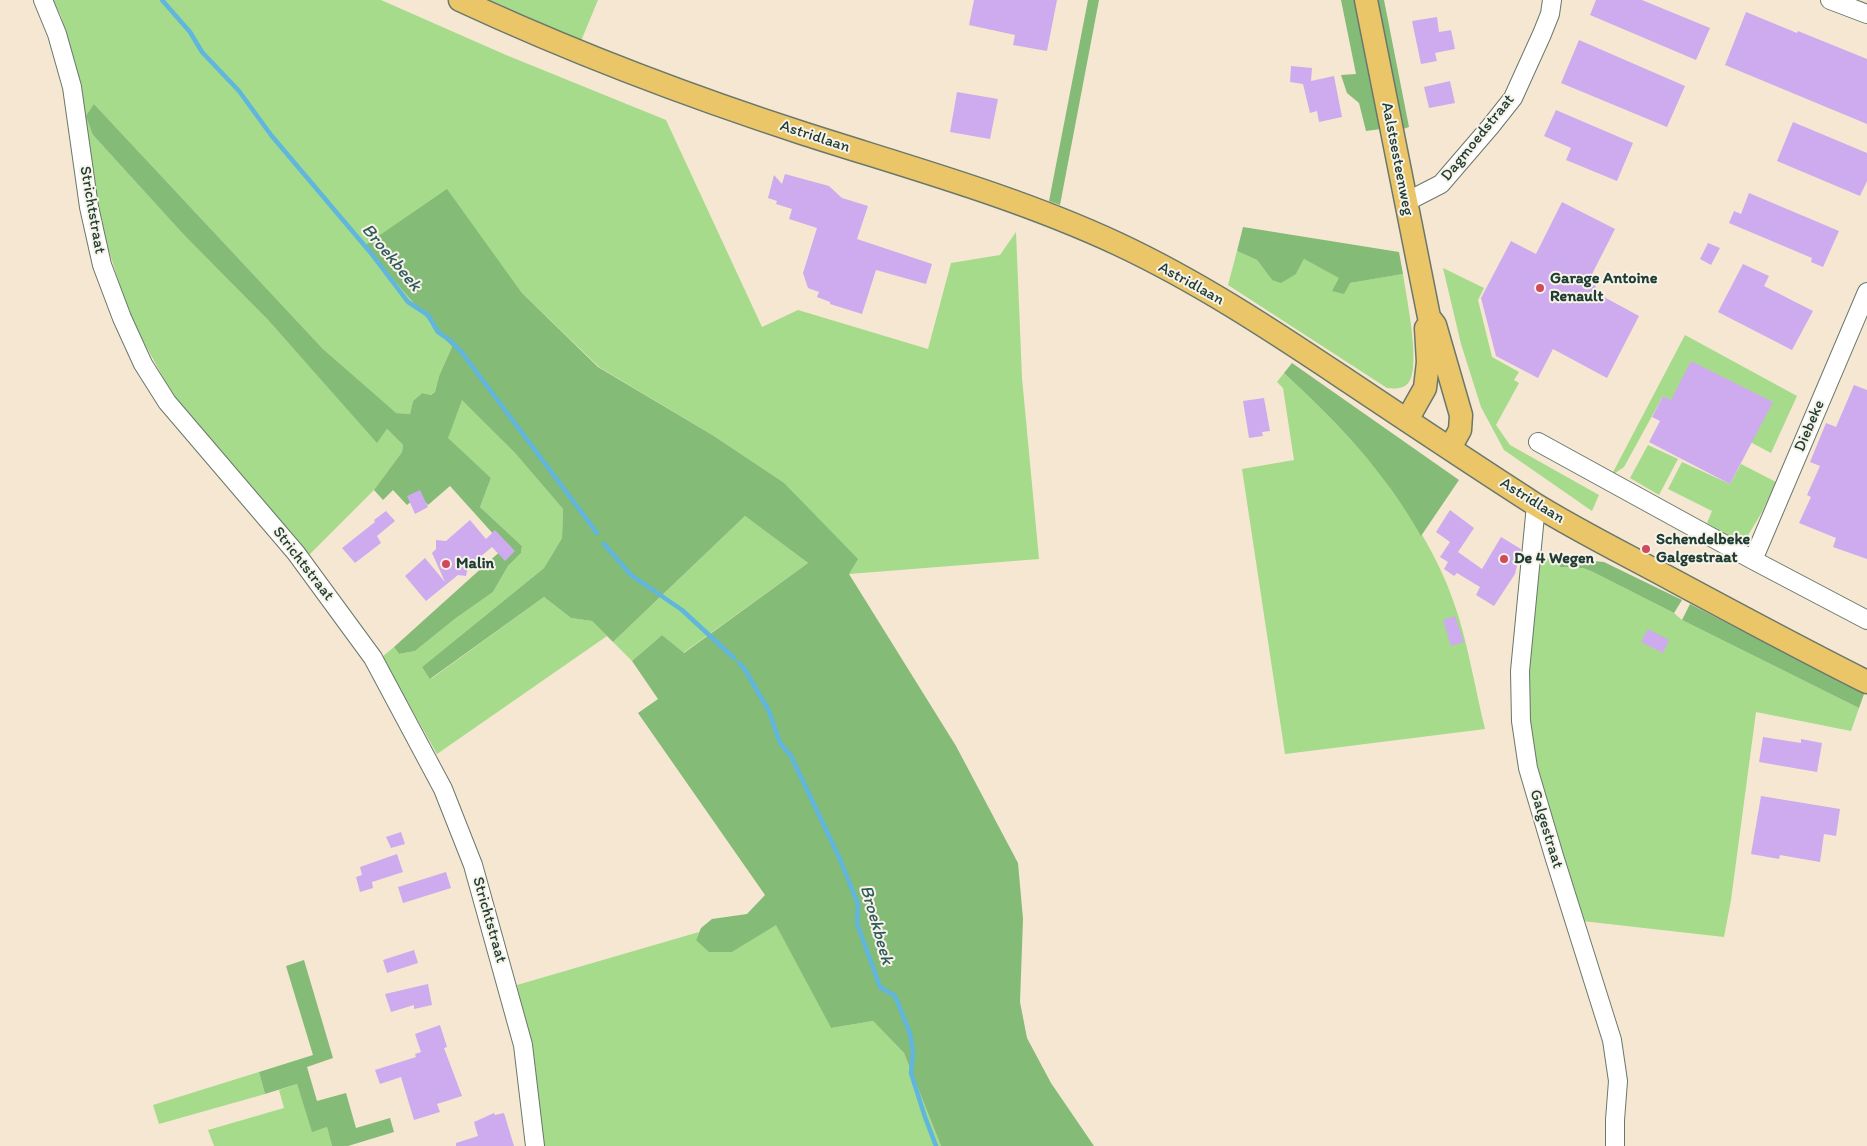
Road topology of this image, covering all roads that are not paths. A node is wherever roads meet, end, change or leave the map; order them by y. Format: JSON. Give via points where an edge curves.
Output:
{"nodes":[{"id":1,"x":43,"y":0,"type":"edge"},
{"id":2,"x":460,"y":0,"type":"edge"},
{"id":3,"x":1366,"y":0,"type":"edge"},
{"id":4,"x":1552,"y":0,"type":"edge"},
{"id":5,"x":1830,"y":0,"type":"edge"},
{"id":6,"x":1867,"y":14,"type":"edge"},
{"id":7,"x":1406,"y":202,"type":"junction"},
{"id":8,"x":1867,"y":292,"type":"edge"},
{"id":9,"x":1429,"y":317,"type":"junction"},
{"id":10,"x":1407,"y":420,"type":"junction"},
{"id":11,"x":1538,"y":442,"type":"dead end"},
{"id":12,"x":1450,"y":448,"type":"junction"},
{"id":13,"x":1536,"y":505,"type":"junction"},
{"id":14,"x":1753,"y":560,"type":"junction"},
{"id":15,"x":1867,"y":620,"type":"edge"},
{"id":16,"x":1867,"y":682,"type":"edge"},
{"id":17,"x":535,"y":1146,"type":"edge"},
{"id":18,"x":1615,"y":1146,"type":"edge"}],
"edges":[{"from":1,"to":17,"type":"street","name":"Strichtstraat","via":[[57,34],[72,87],[89,208],[102,265],[143,364],[167,402],[296,553],[373,658],[443,789],[473,865],[523,1045]]},
{"from":2,"to":10,"type":"main road","name":"Astridlaan","via":[[512,24],[706,100],[1000,196],[1095,234],[1195,284],[1284,338]]},
{"from":3,"to":7,"type":"main road","name":"Aalstsesteenweg"},
{"from":4,"to":7,"type":"street","name":"Dagmoedstraat","via":[[1550,14],[1513,98],[1441,184]]},
{"from":5,"to":6,"type":"street"},
{"from":7,"to":9,"type":"main road","name":"Aalstsesteenweg"},
{"from":8,"to":14,"type":"street","name":"Diebeke"},
{"from":9,"to":10,"type":"main road","name":"Aalstsesteenweg","via":[[1424,388]]},
{"from":9,"to":12,"type":"main road","name":"Aalstsesteenweg","via":[[1435,325],[1461,414],[1460,430]]},
{"from":10,"to":12,"type":"main road","name":"Astridlaan"},
{"from":11,"to":14,"type":"street"},
{"from":12,"to":13,"type":"main road","name":"Astridlaan"},
{"from":13,"to":16,"type":"main road","name":"Astridlaan"},
{"from":13,"to":18,"type":"street","name":"Galgestraat","via":[[1520,671],[1521,721],[1530,777],[1612,1040],[1618,1081]]},
{"from":14,"to":15,"type":"street"}]}
